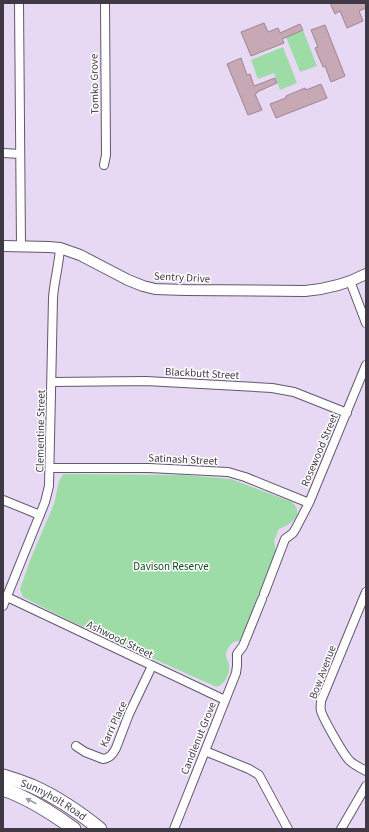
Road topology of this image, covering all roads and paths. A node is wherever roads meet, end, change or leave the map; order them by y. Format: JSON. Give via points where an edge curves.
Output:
{"nodes":[{"id":1,"x":19,"y":3,"type":"edge"},
{"id":2,"x":105,"y":3,"type":"edge"},
{"id":3,"x":3,"y":153,"type":"edge"},
{"id":4,"x":20,"y":154,"type":"junction"},
{"id":5,"x":104,"y":164,"type":"dead end"},
{"id":6,"x":3,"y":246,"type":"edge"},
{"id":7,"x":21,"y":247,"type":"junction"},
{"id":8,"x":60,"y":248,"type":"junction"},
{"id":9,"x":366,"y":274,"type":"edge"},
{"id":10,"x":350,"y":281,"type":"junction"},
{"id":11,"x":366,"y":324,"type":"edge"},
{"id":12,"x":366,"y":365,"type":"edge"},
{"id":13,"x":52,"y":382,"type":"junction"},
{"id":14,"x":346,"y":413,"type":"junction"},
{"id":15,"x":50,"y":468,"type":"junction"},
{"id":16,"x":3,"y":500,"type":"edge"},
{"id":17,"x":309,"y":503,"type":"junction"},
{"id":18,"x":40,"y":515,"type":"junction"},
{"id":19,"x":366,"y":592,"type":"edge"},
{"id":20,"x":7,"y":597,"type":"junction"},
{"id":21,"x":3,"y":606,"type":"edge"},
{"id":22,"x":237,"y":654,"type":"joint"},
{"id":23,"x":152,"y":666,"type":"junction"},
{"id":24,"x":225,"y":700,"type":"junction"},
{"id":25,"x":76,"y":746,"type":"dead end"},
{"id":26,"x":205,"y":751,"type":"junction"},
{"id":27,"x":366,"y":771,"type":"edge"},
{"id":28,"x":3,"y":776,"type":"edge"},
{"id":29,"x":366,"y":786,"type":"edge"},
{"id":30,"x":3,"y":789,"type":"edge"},
{"id":31,"x":74,"y":829,"type":"edge"},
{"id":32,"x":100,"y":829,"type":"edge"},
{"id":33,"x":174,"y":829,"type":"edge"},
{"id":34,"x":288,"y":829,"type":"edge"},
{"id":35,"x":340,"y":829,"type":"edge"}],
"edges":[{"from":1,"to":4,"type":"street"},
{"from":2,"to":5,"type":"street","name":"Tomko Grove"},
{"from":3,"to":4,"type":"street"},
{"from":4,"to":7,"type":"street"},
{"from":6,"to":7,"type":"street","name":"Sentry Drive"},
{"from":7,"to":8,"type":"street","name":"Sentry Drive"},
{"from":8,"to":10,"type":"street","name":"Sentry Drive","via":[[80,255],[128,280],[155,288],[305,290],[327,288]]},
{"from":8,"to":13,"type":"street","name":"Clementine Street","via":[[53,298]]},
{"from":9,"to":10,"type":"street","name":"Sentry Drive"},
{"from":10,"to":11,"type":"street"},
{"from":12,"to":14,"type":"street","name":"Rosewood Street"},
{"from":13,"to":14,"type":"street","name":"Blackbutt Street","via":[[146,381],[272,388],[294,392]]},
{"from":13,"to":15,"type":"street","name":"Clementine Street"},
{"from":14,"to":17,"type":"street","name":"Rosewood Street"},
{"from":15,"to":17,"type":"street","name":"Satinash Street","via":[[149,468],[228,472]]},
{"from":15,"to":18,"type":"street","name":"Clementine Street","via":[[48,493]]},
{"from":16,"to":18,"type":"street"},
{"from":17,"to":22,"type":"street","name":"Rosewood Street","via":[[293,533],[285,539],[243,646]]},
{"from":18,"to":20,"type":"street","name":"Clementine Street"},
{"from":19,"to":27,"type":"street","name":"Bow Avenue","via":[[320,705],[323,716],[346,757]]},
{"from":20,"to":21,"type":"street","name":"Clementine Street"},
{"from":20,"to":23,"type":"street","name":"Ashwood Street"},
{"from":22,"to":24,"type":"street","name":"Candlenut Grove","via":[[238,666]]},
{"from":23,"to":24,"type":"street","name":"Ashwood Street"},
{"from":23,"to":25,"type":"street","name":"Karri Place","via":[[113,754],[103,759]]},
{"from":24,"to":26,"type":"street","name":"Candlenut Grove"},
{"from":26,"to":33,"type":"street","name":"Candlenut Grove"},
{"from":26,"to":34,"type":"street","via":[[259,775]]},
{"from":28,"to":32,"type":"main road","name":"Sunnyholt Road","via":[[32,786],[64,803]]},
{"from":29,"to":35,"type":"street"},
{"from":31,"to":30,"type":"main road","name":"Sunnyholt Road","one_way":true,"via":[[40,806]]}]}
